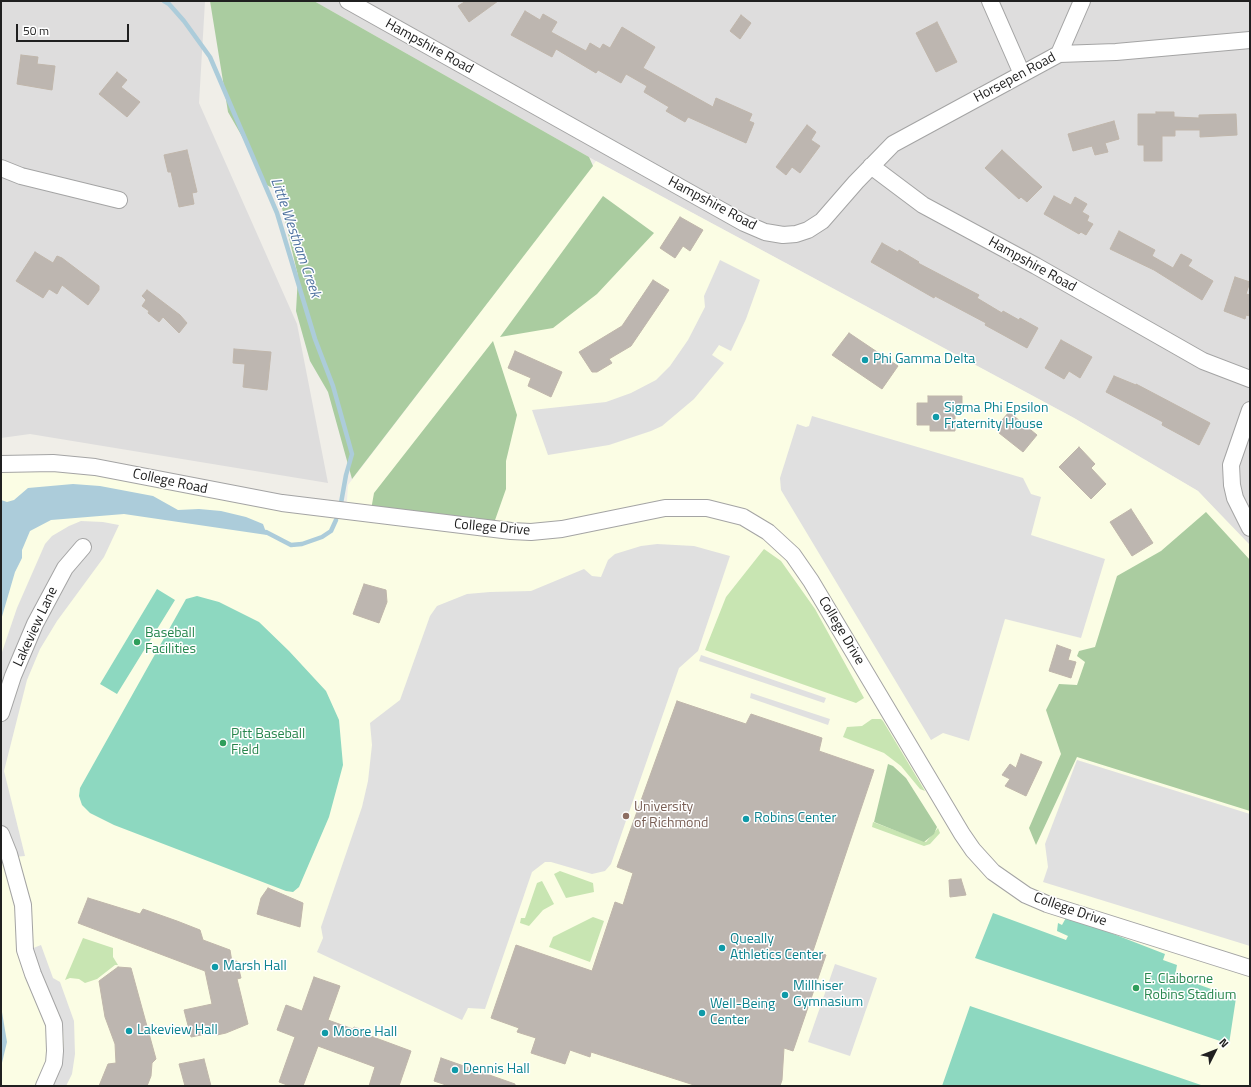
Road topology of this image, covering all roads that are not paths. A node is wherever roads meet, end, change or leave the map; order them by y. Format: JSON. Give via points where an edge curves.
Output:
{"nodes":[{"id":1,"x":990,"y":1,"type":"edge"},
{"id":2,"x":1082,"y":1,"type":"edge"},
{"id":3,"x":350,"y":2,"type":"edge"},
{"id":4,"x":1250,"y":40,"type":"edge"},
{"id":5,"x":1059,"y":54,"type":"junction"},
{"id":6,"x":1022,"y":74,"type":"junction"},
{"id":7,"x":871,"y":166,"type":"junction"},
{"id":8,"x":1,"y":168,"type":"edge"},
{"id":9,"x":119,"y":200,"type":"dead end"},
{"id":10,"x":1250,"y":379,"type":"edge"},
{"id":11,"x":1250,"y":410,"type":"edge"},
{"id":12,"x":1,"y":464,"type":"edge"},
{"id":13,"x":339,"y":511,"type":"joint"},
{"id":14,"x":1250,"y":528,"type":"edge"},
{"id":15,"x":83,"y":546,"type":"dead end"},
{"id":16,"x":1,"y":713,"type":"edge"},
{"id":17,"x":1,"y":834,"type":"edge"},
{"id":18,"x":1250,"y":968,"type":"edge"},
{"id":19,"x":44,"y":1086,"type":"edge"}],
"edges":[{"from":1,"to":6,"type":"street"},
{"from":2,"to":5,"type":"street"},
{"from":3,"to":7,"type":"street","name":"Hampshire Road","via":[[731,216],[765,232],[783,235],[808,230],[822,221]]},
{"from":4,"to":5,"type":"street","name":"Horsepen Road","via":[[1116,52]]},
{"from":5,"to":6,"type":"street","name":"Horsepen Road"},
{"from":6,"to":7,"type":"street","name":"Horsepen Road","via":[[893,144]]},
{"from":7,"to":10,"type":"street","name":"Hampshire Road","via":[[923,205],[1203,361]]},
{"from":8,"to":9,"type":"street","via":[[21,176]]},
{"from":11,"to":14,"type":"street","via":[[1231,465],[1235,498]]},
{"from":12,"to":13,"type":"street","name":"College Road","via":[[53,463],[95,467],[242,496]]},
{"from":13,"to":18,"type":"street","name":"College Drive","via":[[531,532],[562,529],[665,508],[707,508],[743,517],[777,539],[796,560],[819,594],[962,834],[993,872],[1026,895],[1047,904]]},
{"from":15,"to":16,"type":"street","name":"Lakeview Lane","via":[[65,568],[34,624]]},
{"from":17,"to":19,"type":"street","via":[[23,905],[25,950],[54,1024],[56,1051]]}]}
